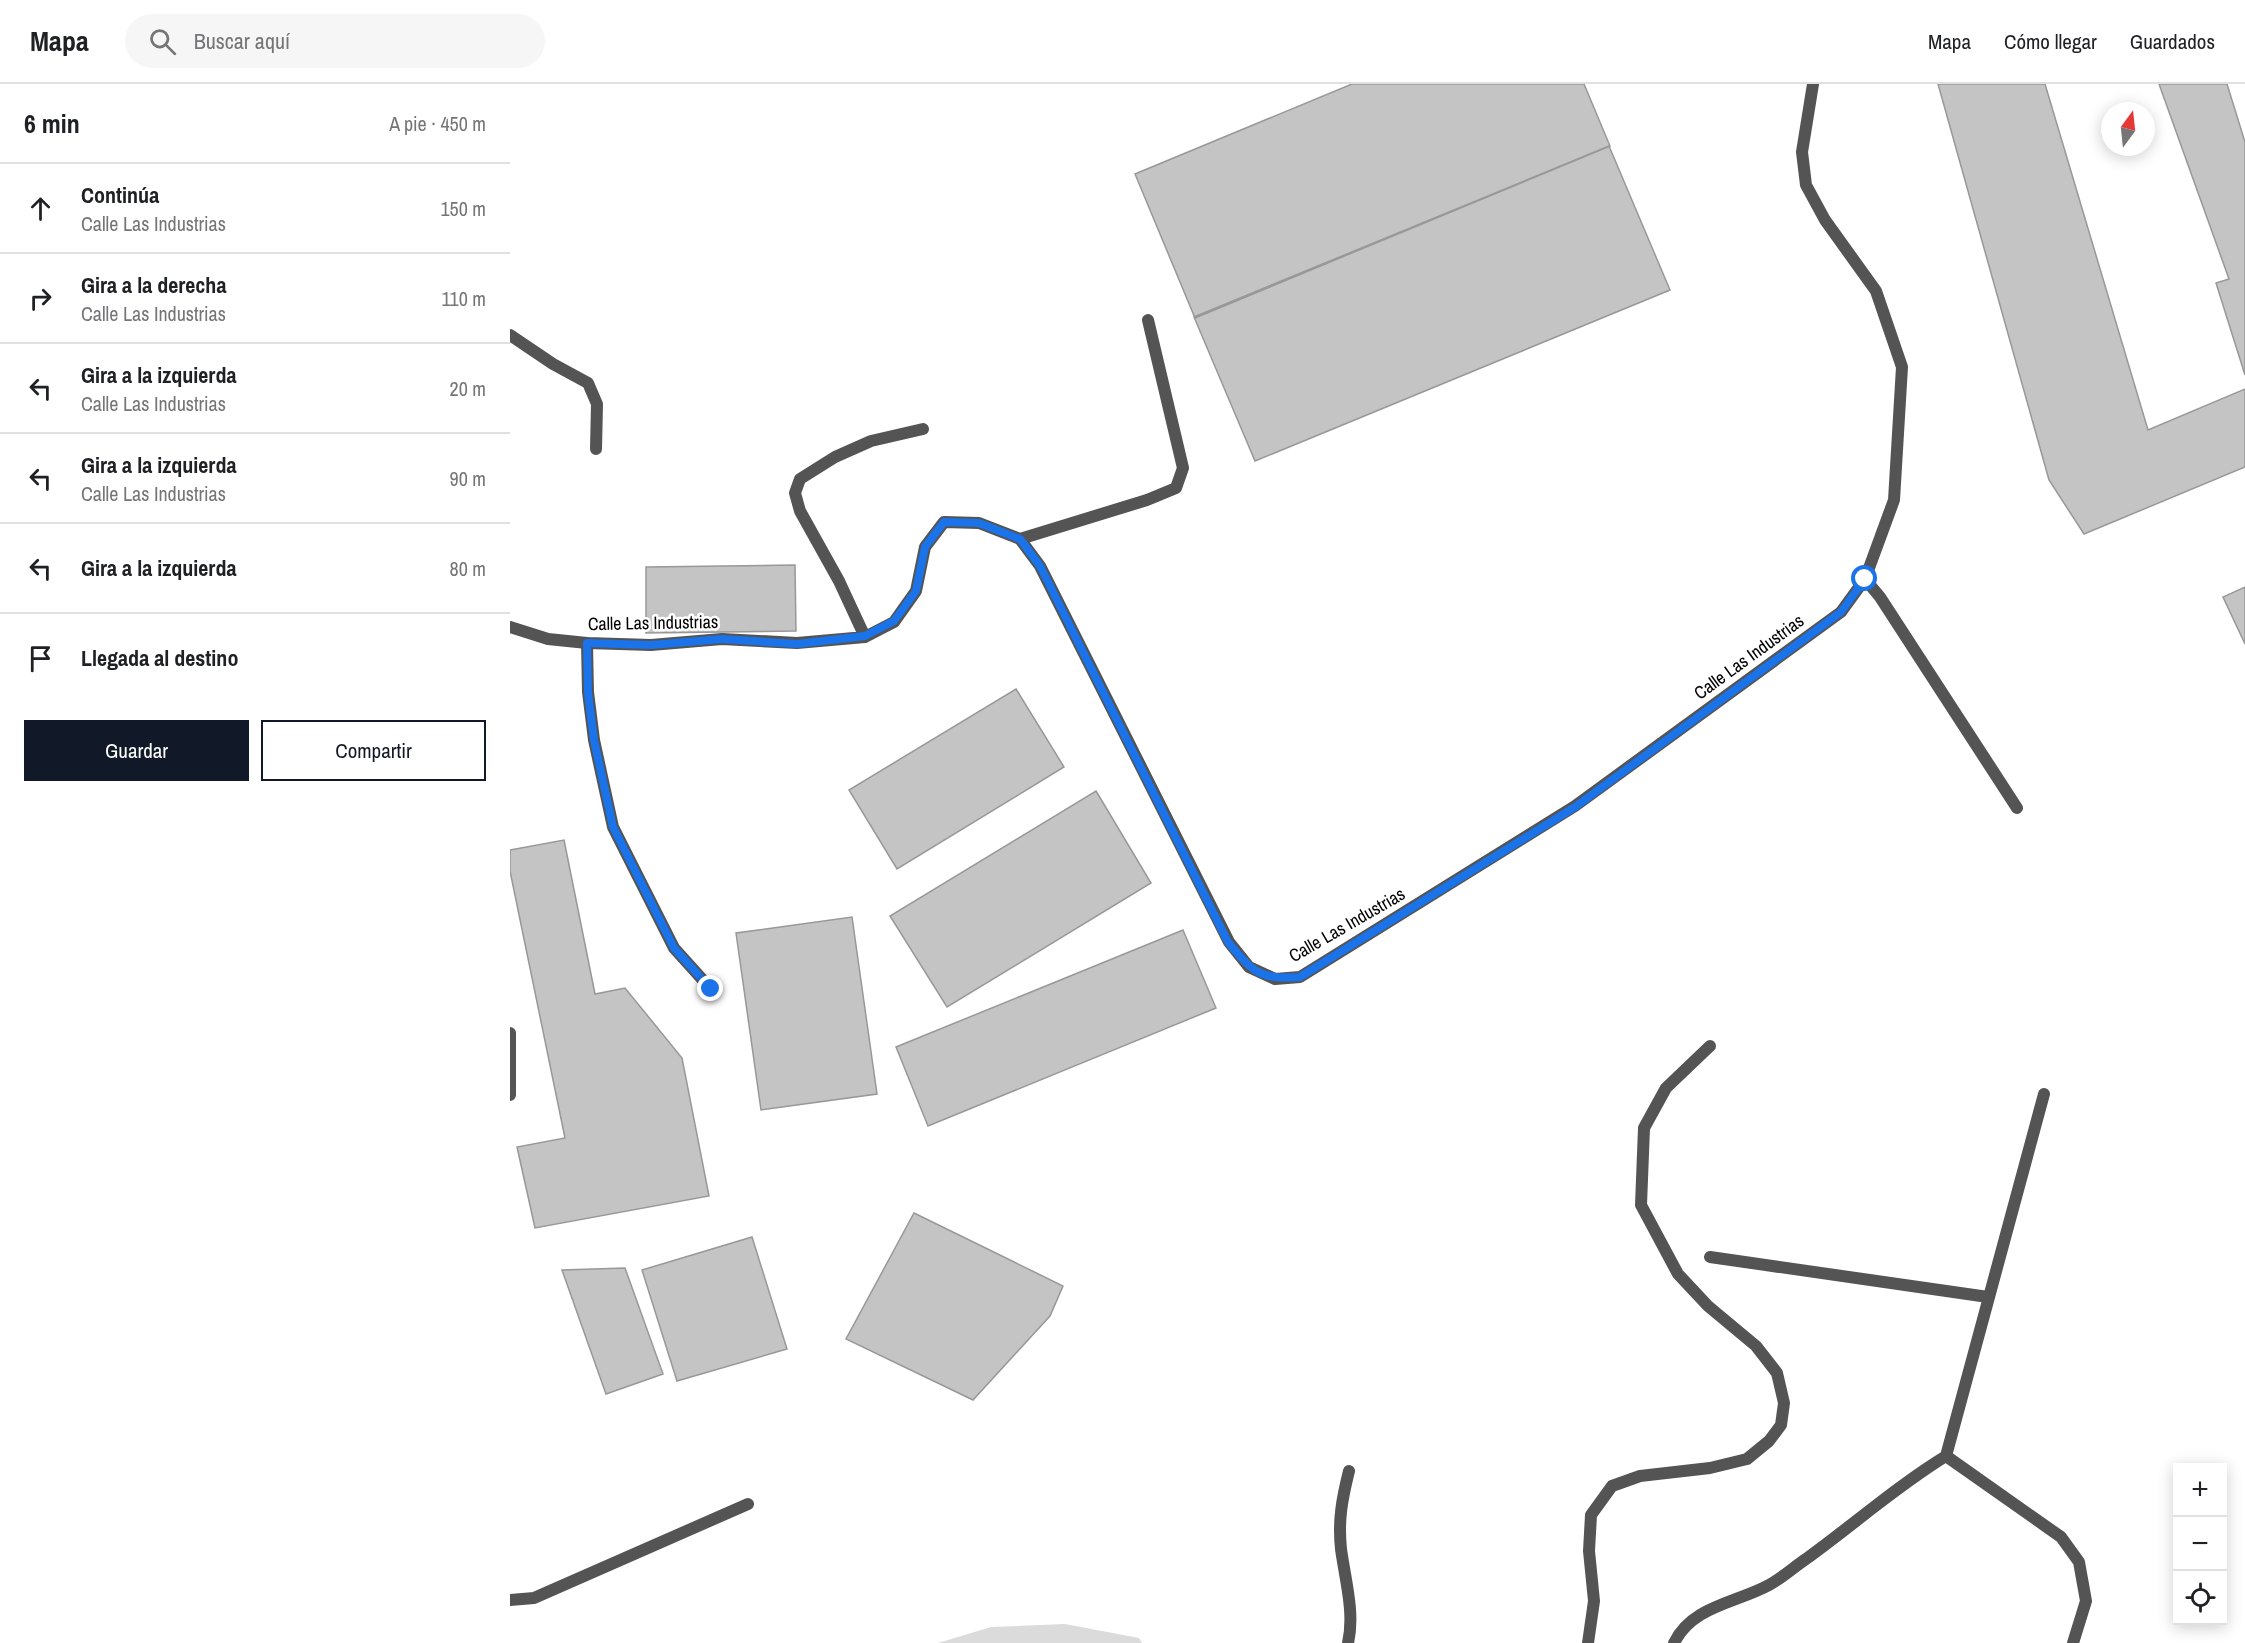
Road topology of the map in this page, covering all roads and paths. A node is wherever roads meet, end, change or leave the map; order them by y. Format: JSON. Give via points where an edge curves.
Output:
{"nodes":[{"id":1,"x":1814,"y":84,"type":"edge"},
{"id":2,"x":1148,"y":320,"type":"dead end"},
{"id":3,"x":510,"y":335,"type":"edge"},
{"id":4,"x":923,"y":429,"type":"dead end"},
{"id":5,"x":596,"y":449,"type":"dead end"},
{"id":6,"x":1020,"y":539,"type":"junction"},
{"id":7,"x":1865,"y":579,"type":"junction"},
{"id":8,"x":510,"y":627,"type":"edge"},
{"id":9,"x":865,"y":636,"type":"junction"},
{"id":10,"x":587,"y":643,"type":"junction"},
{"id":11,"x":2017,"y":808,"type":"dead end"},
{"id":12,"x":711,"y":989,"type":"dead end"},
{"id":13,"x":510,"y":1033,"type":"edge"},
{"id":14,"x":1710,"y":1046,"type":"dead end"},
{"id":15,"x":2044,"y":1094,"type":"dead end"},
{"id":16,"x":510,"y":1095,"type":"edge"},
{"id":17,"x":1710,"y":1257,"type":"dead end"},
{"id":18,"x":1988,"y":1297,"type":"junction"},
{"id":19,"x":1946,"y":1456,"type":"junction"},
{"id":20,"x":1349,"y":1470,"type":"dead end"},
{"id":21,"x":748,"y":1504,"type":"dead end"},
{"id":22,"x":510,"y":1600,"type":"edge"},
{"id":23,"x":1348,"y":1643,"type":"edge"},
{"id":24,"x":1588,"y":1643,"type":"edge"},
{"id":25,"x":1674,"y":1643,"type":"edge"},
{"id":26,"x":2073,"y":1643,"type":"edge"}],
"edges":[{"from":1,"to":7,"type":"street","name":"Calle Las Industrias","via":[[1802,152],[1806,185],[1825,220],[1876,291],[1902,367],[1894,500]]},
{"from":2,"to":6,"type":"street","via":[[1183,468],[1176,488]]},
{"from":3,"to":5,"type":"street","via":[[588,384],[597,404]]},
{"from":4,"to":9,"type":"street","via":[[872,441],[836,457],[800,479],[795,493],[800,511]]},
{"from":6,"to":7,"type":"street","name":"Calle Las Industrias","via":[[1040,566],[1228,942],[1249,967],[1275,979],[1300,977],[1575,807],[1841,612]]},
{"from":6,"to":9,"type":"street","name":"Calle Las Industrias","via":[[979,523],[944,522],[925,547],[916,591],[894,621]]},
{"from":7,"to":11,"type":"street"},
{"from":8,"to":10,"type":"street","name":"Calle Las Industrias","via":[[548,639]]},
{"from":9,"to":10,"type":"street","name":"Calle Las Industrias","via":[[797,644],[722,639],[651,645]]},
{"from":10,"to":12,"type":"street","via":[[594,740],[613,827],[674,948]]},
{"from":13,"to":16,"type":"street"},
{"from":14,"to":24,"type":"street","via":[[1666,1088],[1644,1128],[1641,1205],[1678,1274],[1708,1306],[1756,1346],[1777,1372],[1784,1403],[1781,1425],[1747,1459],[1710,1468],[1640,1476],[1612,1486],[1591,1515],[1589,1551],[1594,1601]]},
{"from":15,"to":18,"type":"street"},
{"from":17,"to":18,"type":"street"},
{"from":18,"to":19,"type":"street"},
{"from":19,"to":25,"type":"street","via":[[1769,1585],[1722,1603],[1682,1628]]},
{"from":19,"to":26,"type":"street","via":[[2061,1537],[2079,1562],[2086,1601]]},
{"from":20,"to":23,"type":"street","via":[[1340,1505]]},
{"from":21,"to":22,"type":"street","via":[[534,1598]]}]}
